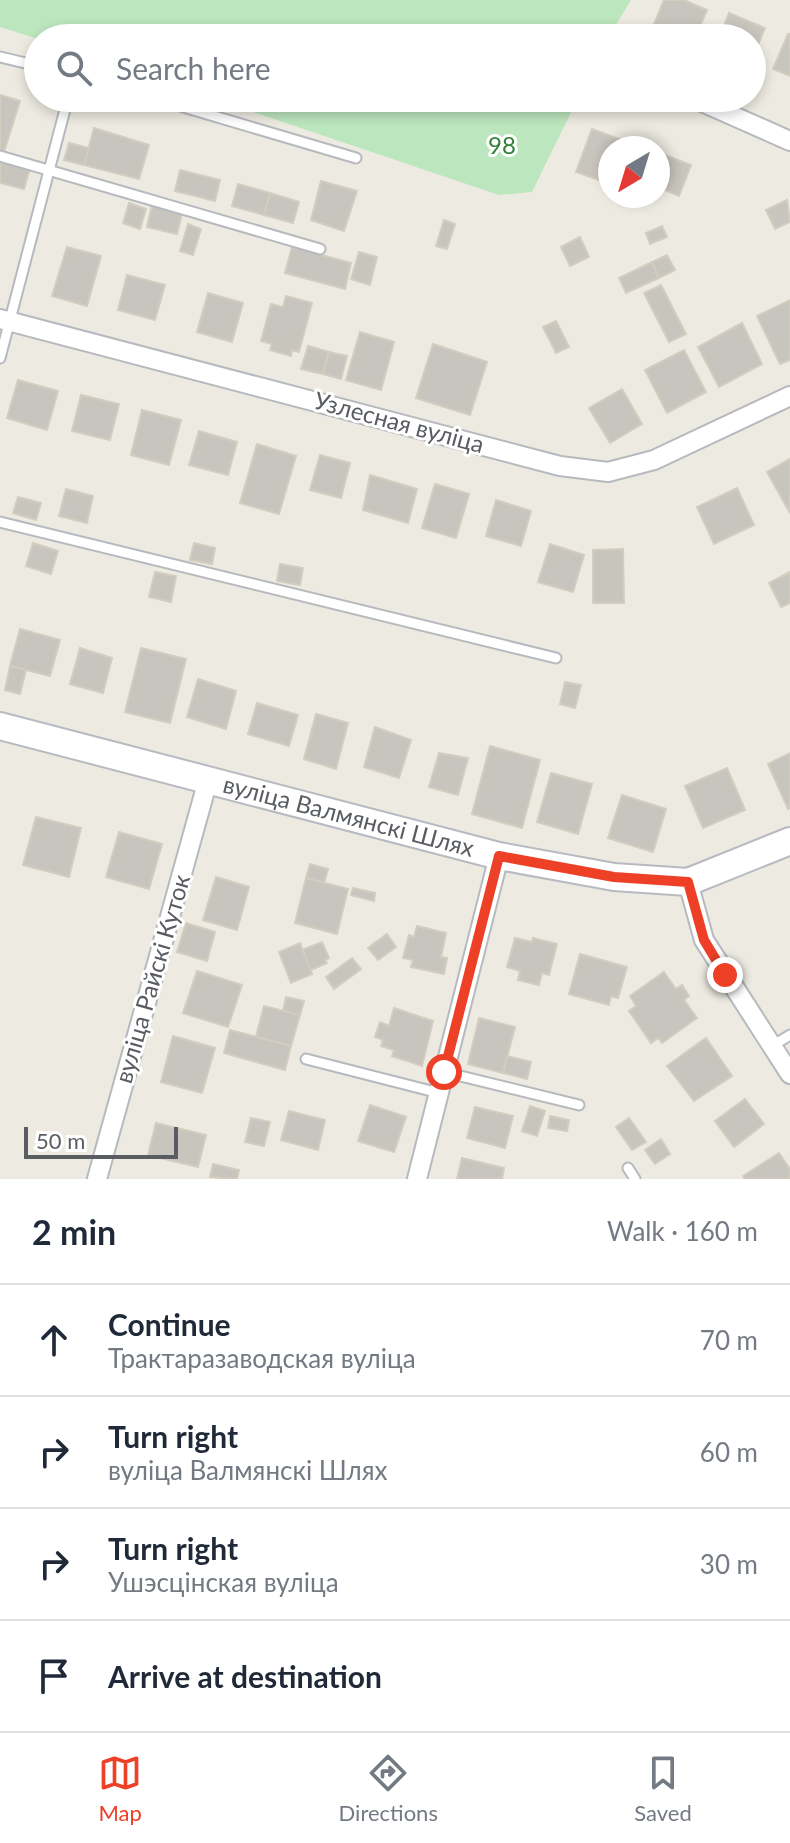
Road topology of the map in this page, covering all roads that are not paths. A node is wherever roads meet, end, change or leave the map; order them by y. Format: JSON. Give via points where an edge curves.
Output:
{"nodes":[{"id":1,"x":0,"y":57,"type":"edge"},
{"id":2,"x":24,"y":63,"type":"edge"},
{"id":3,"x":64,"y":112,"type":"edge"},
{"id":4,"x":200,"y":112,"type":"edge"},
{"id":5,"x":725,"y":112,"type":"edge"},
{"id":6,"x":790,"y":141,"type":"edge"},
{"id":7,"x":0,"y":156,"type":"edge"},
{"id":8,"x":356,"y":158,"type":"dead end"},
{"id":9,"x":50,"y":169,"type":"junction"},
{"id":10,"x":320,"y":249,"type":"dead end"},
{"id":11,"x":5,"y":320,"type":"edge"},
{"id":12,"x":0,"y":358,"type":"edge"},
{"id":13,"x":790,"y":396,"type":"edge"},
{"id":14,"x":0,"y":522,"type":"edge"},
{"id":15,"x":556,"y":658,"type":"dead end"},
{"id":16,"x":0,"y":726,"type":"edge"},
{"id":17,"x":208,"y":780,"type":"junction"},
{"id":18,"x":790,"y":841,"type":"edge"},
{"id":19,"x":499,"y":856,"type":"junction"},
{"id":20,"x":688,"y":882,"type":"junction"},
{"id":21,"x":790,"y":1035,"type":"edge"},
{"id":22,"x":772,"y":1046,"type":"junction"},
{"id":23,"x":306,"y":1059,"type":"dead end"},
{"id":24,"x":444,"y":1072,"type":"junction"},
{"id":25,"x":790,"y":1074,"type":"edge"},
{"id":26,"x":439,"y":1093,"type":"junction"},
{"id":27,"x":579,"y":1105,"type":"dead end"},
{"id":28,"x":628,"y":1168,"type":"dead end"},
{"id":29,"x":97,"y":1179,"type":"edge"},
{"id":30,"x":417,"y":1179,"type":"edge"},
{"id":31,"x":635,"y":1179,"type":"edge"}],
"edges":[{"from":1,"to":2,"type":"lane"},
{"from":3,"to":9,"type":"lane"},
{"from":4,"to":8,"type":"lane"},
{"from":5,"to":6,"type":"street"},
{"from":7,"to":9,"type":"lane"},
{"from":9,"to":10,"type":"lane"},
{"from":9,"to":11,"type":"lane"},
{"from":11,"to":12,"type":"lane"},
{"from":11,"to":13,"type":"street","name":"Узлесная вуліца","via":[[560,466],[608,472],[654,460]]},
{"from":14,"to":15,"type":"lane"},
{"from":16,"to":17,"type":"street","name":"вуліца Валмянскі Шлях"},
{"from":17,"to":19,"type":"street","name":"вуліца Валмянскі Шлях"},
{"from":17,"to":29,"type":"street","name":"вуліца Райскі Куток"},
{"from":18,"to":20,"type":"street","name":"вуліца Валмянскі Шлях"},
{"from":19,"to":20,"type":"street","name":"вуліца Валмянскі Шлях","via":[[614,877]]},
{"from":19,"to":24,"type":"street"},
{"from":20,"to":22,"type":"street","via":[[704,940]]},
{"from":21,"to":22,"type":"lane"},
{"from":22,"to":25,"type":"street"},
{"from":23,"to":26,"type":"lane"},
{"from":24,"to":26,"type":"street"},
{"from":24,"to":27,"type":"lane"},
{"from":26,"to":30,"type":"street"},
{"from":28,"to":31,"type":"lane"}]}
